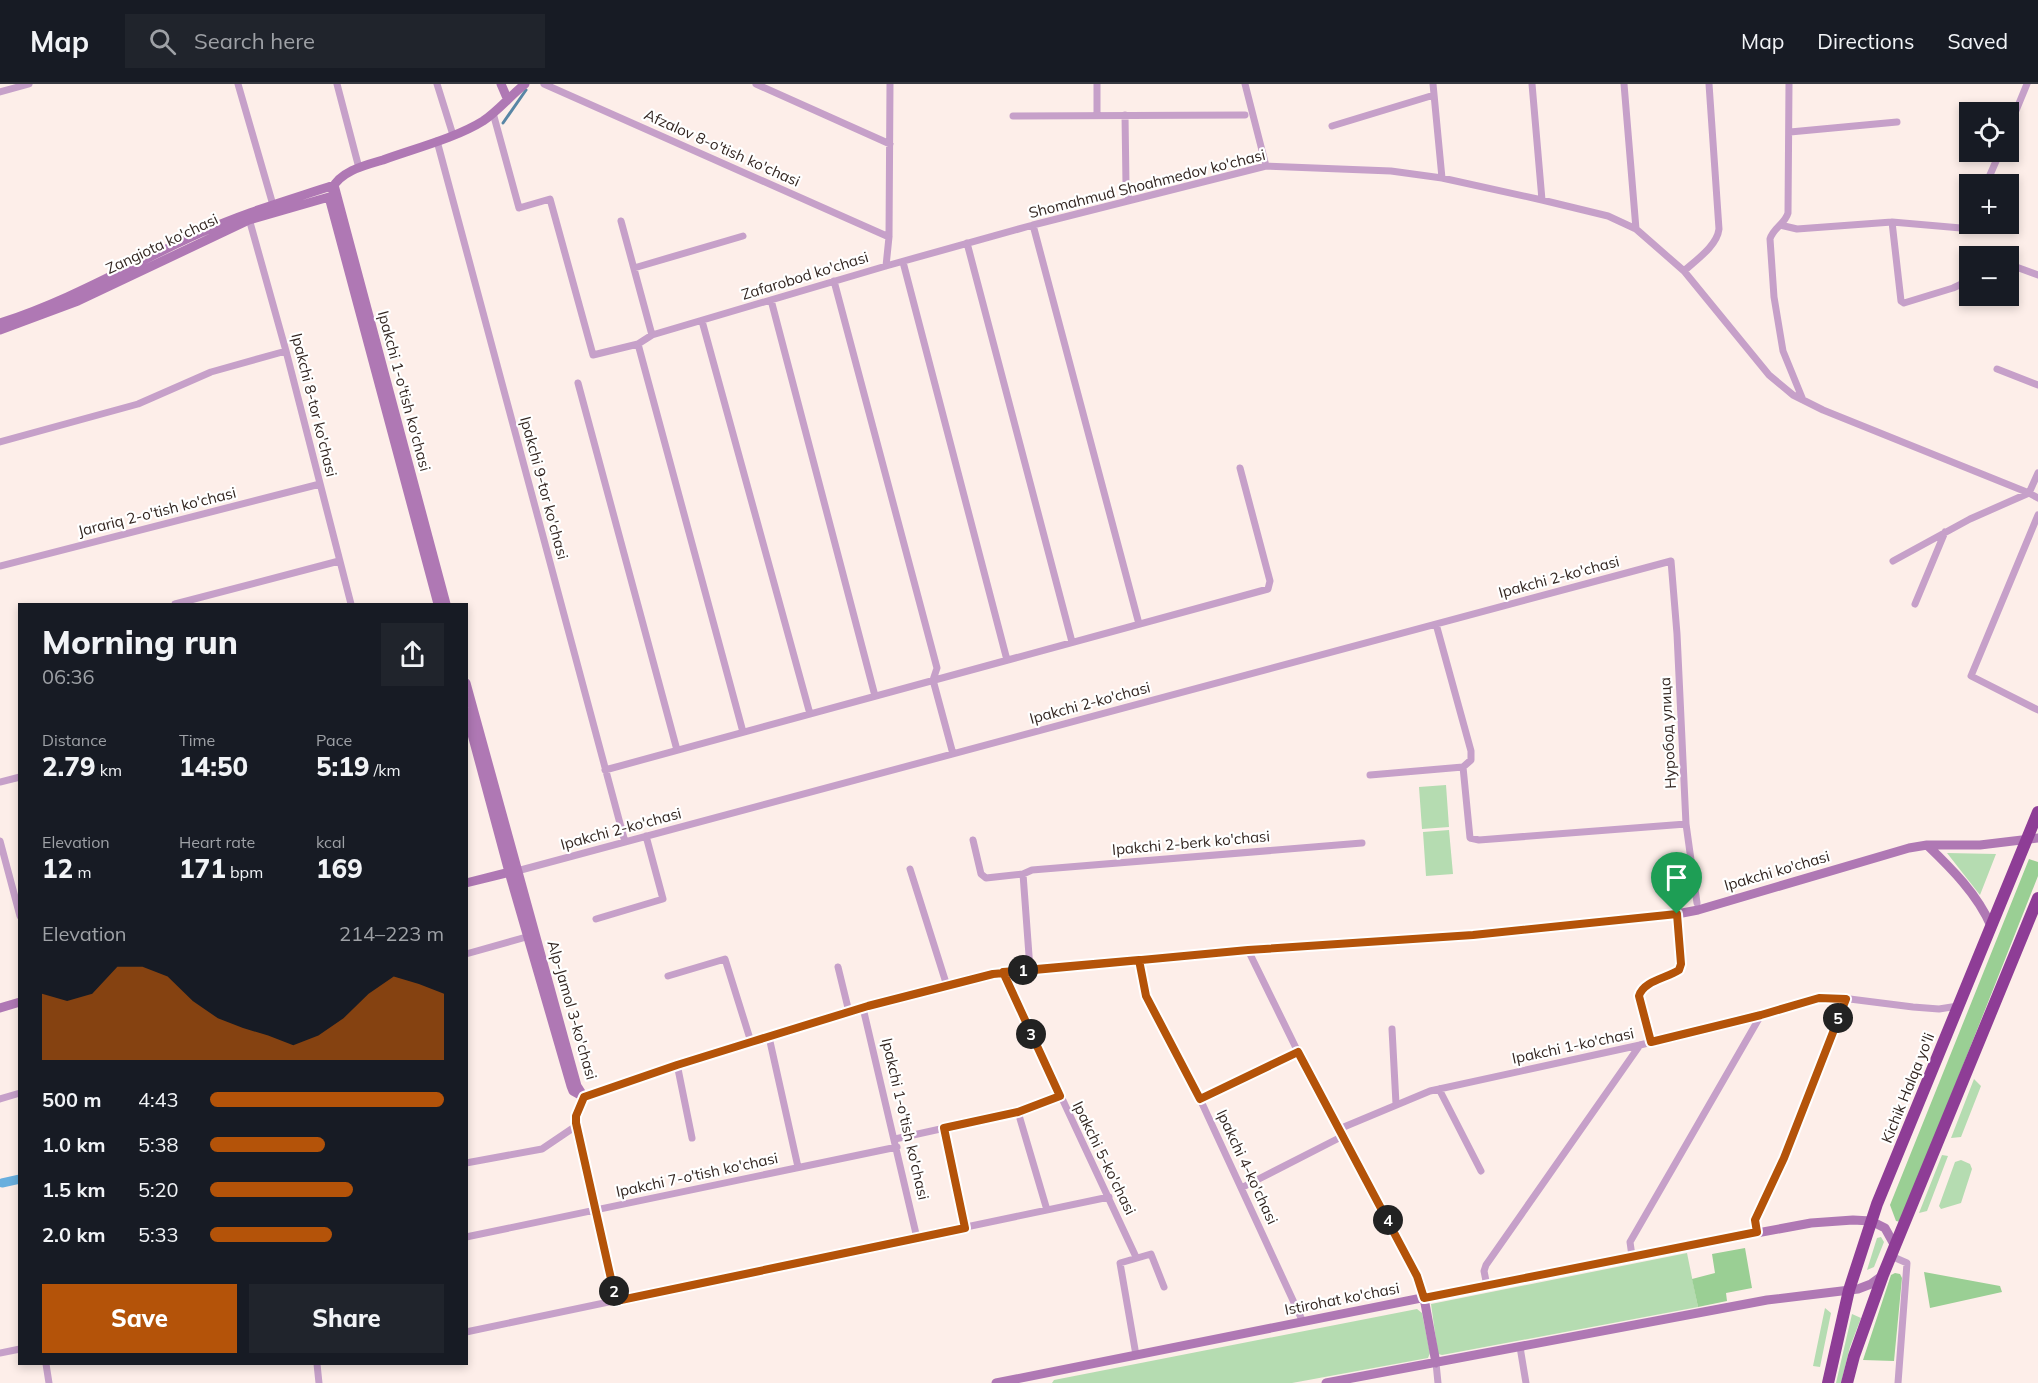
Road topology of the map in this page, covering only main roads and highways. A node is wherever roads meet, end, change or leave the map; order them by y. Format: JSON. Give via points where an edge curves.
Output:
{"nodes":[{"id":1,"x":501,"y":84,"type":"edge"},
{"id":2,"x":525,"y":84,"type":"edge"},
{"id":3,"x":507,"y":98,"type":"junction"},
{"id":4,"x":334,"y":185,"type":"junction"},
{"id":5,"x":328,"y":197,"type":"junction"},
{"id":6,"x":248,"y":217,"type":"junction"},
{"id":7,"x":0,"y":323,"type":"edge"},
{"id":8,"x":0,"y":330,"type":"edge"},
{"id":9,"x":438,"y":603,"type":"edge"},
{"id":10,"x":446,"y":603,"type":"edge"},
{"id":11,"x":468,"y":691,"type":"edge"},
{"id":12,"x":468,"y":719,"type":"edge"},
{"id":13,"x":2038,"y":812,"type":"edge"},
{"id":14,"x":2032,"y":839,"type":"edge"},
{"id":15,"x":1927,"y":845,"type":"junction"},
{"id":16,"x":513,"y":872,"type":"junction"},
{"id":17,"x":468,"y":883,"type":"edge"},
{"id":18,"x":2038,"y":898,"type":"edge"},
{"id":19,"x":1991,"y":926,"type":"junction"},
{"id":20,"x":18,"y":1003,"type":"edge"},
{"id":21,"x":0,"y":1008,"type":"edge"},
{"id":22,"x":584,"y":1097,"type":"joint"},
{"id":23,"x":1871,"y":1221,"type":"junction"},
{"id":24,"x":1893,"y":1251,"type":"junction"},
{"id":25,"x":1883,"y":1275,"type":"junction"},
{"id":26,"x":1849,"y":1290,"type":"junction"},
{"id":27,"x":1424,"y":1298,"type":"junction"},
{"id":28,"x":1436,"y":1363,"type":"junction"},
{"id":29,"x":1046,"y":1378,"type":"edge"},
{"id":30,"x":1349,"y":1381,"type":"edge"},
{"id":31,"x":996,"y":1383,"type":"edge"},
{"id":32,"x":1326,"y":1383,"type":"edge"},
{"id":33,"x":1828,"y":1383,"type":"edge"},
{"id":34,"x":1847,"y":1383,"type":"edge"}],
"edges":[{"from":1,"to":3,"type":"main road"},
{"from":2,"to":3,"type":"main road","name":"Zangiota ko'chasi"},
{"from":3,"to":4,"type":"main road","name":"Zangiota ko'chasi","via":[[481,122],[359,168]]},
{"from":4,"to":5,"type":"main road","name":"Zangiota ko'chasi"},
{"from":4,"to":6,"type":"main road","name":"Zangiota ko'chasi"},
{"from":4,"to":10,"type":"main road","name":"Ipakchi 1-o'tish ko'chasi"},
{"from":5,"to":6,"type":"main road","name":"Zangiota ko'chasi"},
{"from":5,"to":9,"type":"main road","name":"Ipakchi 1-o'tish ko'chasi"},
{"from":6,"to":7,"type":"main road","name":"Zangiota ko'chasi","via":[[200,233],[72,295]]},
{"from":6,"to":8,"type":"main road","name":"Zangiota ko'chasi","via":[[78,301]]},
{"from":11,"to":16,"type":"main road"},
{"from":12,"to":16,"type":"main road"},
{"from":13,"to":14,"type":"highway","name":"Kichik Halqa yo'li"},
{"from":14,"to":15,"type":"main road","name":"Ipakchi ko'chasi","via":[[1980,846]]},
{"from":14,"to":19,"type":"highway","name":"Kichik Halqa yo'li"},
{"from":15,"to":19,"type":"main road","via":[[1975,898]]},
{"from":15,"to":22,"type":"main road","name":"Ipakchi ko'chasi","via":[[1677,914],[1473,935],[1003,972],[849,1012]]},
{"from":16,"to":17,"type":"main road"},
{"from":16,"to":22,"type":"main road","name":"Alp-Jamol 3-ko'chasi","via":[[577,1086]]},
{"from":18,"to":24,"type":"highway"},
{"from":19,"to":23,"type":"highway","name":"Kichik Halqa yo'li"},
{"from":20,"to":21,"type":"main road"},
{"from":23,"to":24,"type":"main road","via":[[1886,1228]]},
{"from":23,"to":26,"type":"highway","name":"Kichik Halqa yo'li"},
{"from":23,"to":27,"type":"main road","name":"Istirohat ko'chasi","via":[[1811,1223],[1757,1232]]},
{"from":24,"to":25,"type":"highway"},
{"from":25,"to":26,"type":"main road","via":[[1866,1287]]},
{"from":25,"to":34,"type":"highway"},
{"from":26,"to":28,"type":"main road","via":[[1767,1300]]},
{"from":26,"to":33,"type":"highway","name":"Kichik Halqa yo'li"},
{"from":27,"to":28,"type":"main road"},
{"from":27,"to":29,"type":"main road","name":"Istirohat ko'chasi","via":[[1136,1355]]},
{"from":28,"to":30,"type":"main road"},
{"from":29,"to":31,"type":"main road","name":"Istirohat ko'chasi"},
{"from":30,"to":32,"type":"main road"}]}
